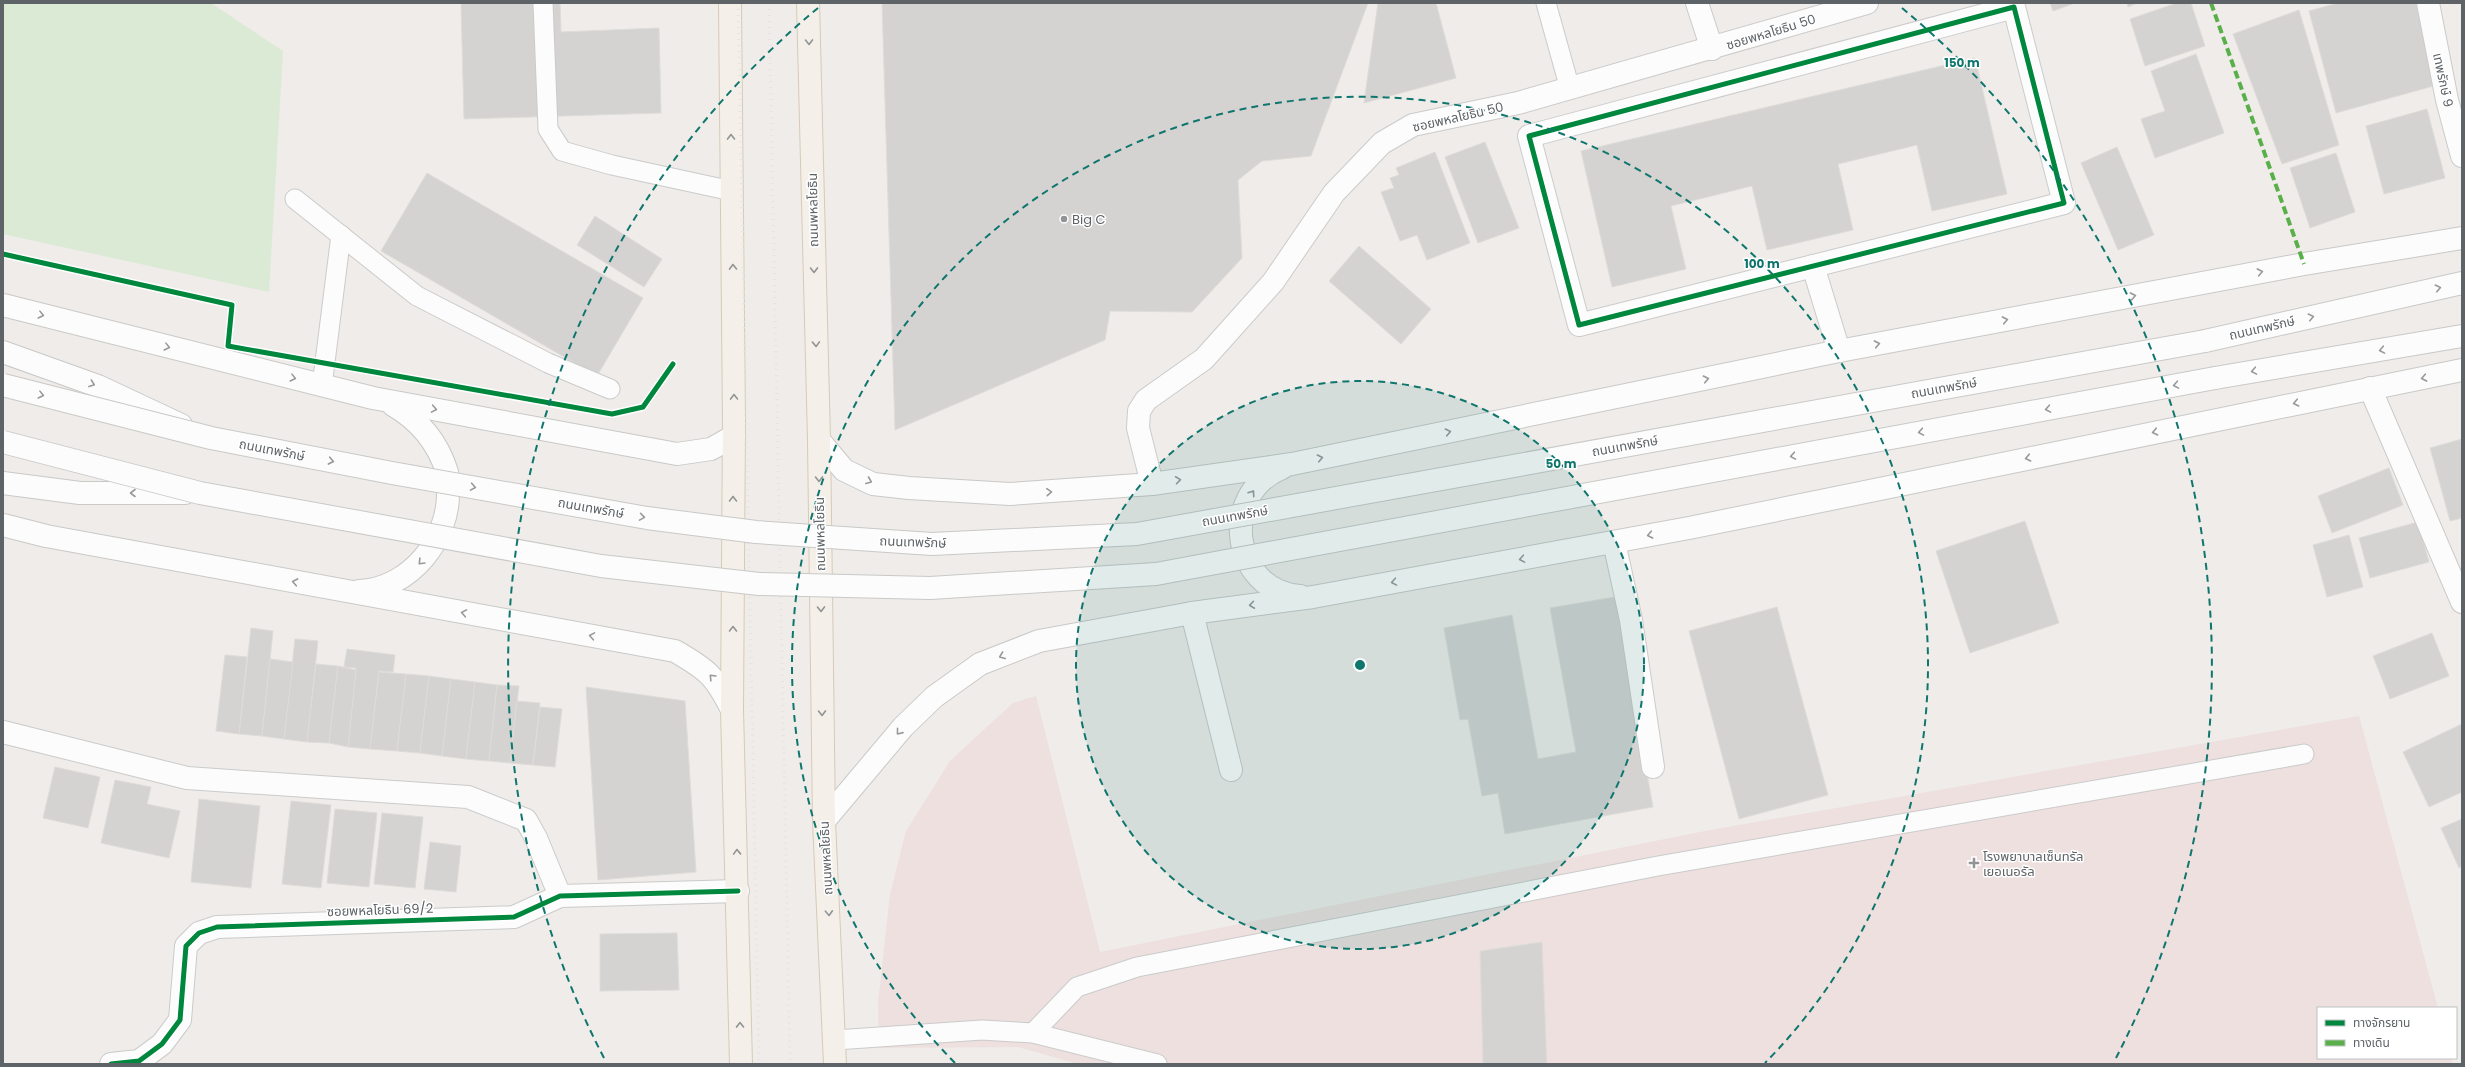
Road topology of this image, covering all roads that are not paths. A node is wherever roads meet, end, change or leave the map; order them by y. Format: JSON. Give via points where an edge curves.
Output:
{"nodes":[{"id":1,"x":543,"y":3,"type":"edge"},
{"id":2,"x":730,"y":3,"type":"edge"},
{"id":3,"x":808,"y":3,"type":"edge"},
{"id":4,"x":1546,"y":3,"type":"edge"},
{"id":5,"x":1697,"y":3,"type":"edge"},
{"id":6,"x":1867,"y":3,"type":"edge"},
{"id":7,"x":2428,"y":3,"type":"edge"},
{"id":8,"x":1712,"y":49,"type":"junction"},
{"id":9,"x":1570,"y":89,"type":"junction"},
{"id":10,"x":2462,"y":156,"type":"edge"},
{"id":11,"x":732,"y":190,"type":"junction"},
{"id":12,"x":295,"y":199,"type":"dead end"},
{"id":13,"x":341,"y":235,"type":"junction"},
{"id":14,"x":2462,"y":238,"type":"edge"},
{"id":15,"x":1813,"y":266,"type":"junction"},
{"id":16,"x":2462,"y":283,"type":"edge"},
{"id":17,"x":3,"y":305,"type":"edge"},
{"id":18,"x":2462,"y":336,"type":"edge"},
{"id":19,"x":1839,"y":351,"type":"junction"},
{"id":20,"x":3,"y":352,"type":"edge"},
{"id":21,"x":2462,"y":370,"type":"edge"},
{"id":22,"x":3,"y":385,"type":"edge"},
{"id":23,"x":322,"y":386,"type":"junction"},
{"id":24,"x":2370,"y":388,"type":"junction"},
{"id":25,"x":610,"y":389,"type":"dead end"},
{"id":26,"x":373,"y":398,"type":"junction"},
{"id":27,"x":734,"y":436,"type":"junction"},
{"id":28,"x":211,"y":438,"type":"junction"},
{"id":29,"x":819,"y":440,"type":"junction"},
{"id":30,"x":3,"y":442,"type":"edge"},
{"id":31,"x":1292,"y":464,"type":"junction"},
{"id":32,"x":3,"y":483,"type":"edge"},
{"id":33,"x":1152,"y":484,"type":"junction"},
{"id":34,"x":200,"y":493,"type":"junction"},
{"id":35,"x":3,"y":519,"type":"edge"},
{"id":36,"x":3,"y":525,"type":"edge"},
{"id":37,"x":46,"y":536,"type":"junction"},
{"id":38,"x":1614,"y":542,"type":"junction"},
{"id":39,"x":325,"y":588,"type":"junction"},
{"id":40,"x":1313,"y":597,"type":"junction"},
{"id":41,"x":2462,"y":602,"type":"edge"},
{"id":42,"x":1192,"y":613,"type":"junction"},
{"id":43,"x":732,"y":710,"type":"junction"},
{"id":44,"x":3,"y":732,"type":"edge"},
{"id":45,"x":2304,"y":754,"type":"dead end"},
{"id":46,"x":1653,"y":767,"type":"dead end"},
{"id":47,"x":1231,"y":770,"type":"dead end"},
{"id":48,"x":824,"y":821,"type":"junction"},
{"id":49,"x":738,"y":891,"type":"junction"},
{"id":50,"x":560,"y":896,"type":"junction"},
{"id":51,"x":1034,"y":1032,"type":"junction"},
{"id":52,"x":835,"y":1040,"type":"junction"},
{"id":53,"x":111,"y":1064,"type":"edge"},
{"id":54,"x":741,"y":1064,"type":"edge"},
{"id":55,"x":835,"y":1064,"type":"edge"},
{"id":56,"x":1157,"y":1064,"type":"edge"}],
"edges":[{"from":1,"to":11,"type":"lane","via":[[548,129],[562,151],[612,165]]},
{"from":11,"to":2,"type":"main road","one_way":true},
{"from":3,"to":29,"type":"main road","name":"ถนนพหลโยธิน","one_way":true},
{"from":4,"to":9,"type":"lane"},
{"from":5,"to":8,"type":"main road"},
{"from":6,"to":8,"type":"main road","name":"ซอยพหลโยธิน 50"},
{"from":7,"to":10,"type":"main road","name":"เทพรักษ์ 9","via":[[2447,100]]},
{"from":8,"to":9,"type":"main road","name":"ซอยพหลโยธิน 50"},
{"from":9,"to":33,"type":"main road","name":"ซอยพหลโยธิน 50","via":[[1518,103],[1413,125],[1382,143],[1334,193],[1273,282],[1204,359],[1146,400],[1139,411],[1138,428]]},
{"from":27,"to":11,"type":"main road","one_way":true},
{"from":12,"to":13,"type":"lane"},
{"from":13,"to":23,"type":"lane"},
{"from":13,"to":25,"type":"lane","via":[[417,296],[548,363]]},
{"from":19,"to":14,"type":"main road","one_way":true,"via":[[2304,264]]},
{"from":15,"to":15,"type":"main road","via":[[2064,203],[2014,7],[1529,136],[1580,325]]},
{"from":15,"to":19,"type":"main road"},
{"from":28,"to":16,"type":"main road","name":"ถนนเทพรักษ์","one_way":true,"bridge":true,"via":[[647,518],[756,532],[932,544],[1137,534],[2205,341]]},
{"from":17,"to":23,"type":"main road","one_way":true},
{"from":18,"to":34,"type":"main road","one_way":true,"bridge":true,"via":[[2214,378],[1156,574],[930,588],[759,584],[601,566]]},
{"from":31,"to":19,"type":"main road","one_way":true},
{"from":20,"to":28,"type":"main road","one_way":true,"bridge":true,"via":[[98,386]]},
{"from":21,"to":24,"type":"main road","one_way":true},
{"from":22,"to":28,"type":"main road","name":"ถนนเทพรักษ์","one_way":true,"bridge":true},
{"from":23,"to":26,"type":"main road"},
{"from":24,"to":38,"type":"main road","one_way":true},
{"from":24,"to":41,"type":"main road"},
{"from":26,"to":27,"type":"main road","one_way":true,"via":[[677,454],[711,449]]},
{"from":26,"to":39,"type":"main road","one_way":true,"via":[[394,405],[412,418],[435,442],[447,473],[449,502],[444,524],[430,552],[403,576],[385,585],[365,590]]},
{"from":43,"to":27,"type":"main road","one_way":true},
{"from":29,"to":33,"type":"main road","one_way":true,"via":[[844,470],[873,484],[1010,494]]},
{"from":29,"to":48,"type":"main road","name":"ถนนพหลโยธิน","one_way":true},
{"from":30,"to":34,"type":"main road","bridge":true},
{"from":33,"to":31,"type":"main road","one_way":true},
{"from":40,"to":31,"type":"main road","one_way":true,"via":[[1292,595],[1269,586],[1254,571],[1243,548],[1240,531],[1241,516],[1246,502],[1259,483],[1274,471]]},
{"from":34,"to":32,"type":"main road","one_way":true,"bridge":true,"via":[[80,493]]},
{"from":35,"to":37,"type":"main road"},
{"from":36,"to":37,"type":"main road"},
{"from":39,"to":37,"type":"main road","one_way":true},
{"from":38,"to":40,"type":"main road","one_way":true},
{"from":38,"to":46,"type":"main road","via":[[1631,620]]},
{"from":43,"to":39,"type":"main road","one_way":true,"via":[[719,684],[700,664],[675,651]]},
{"from":40,"to":42,"type":"main road","one_way":true},
{"from":42,"to":47,"type":"main road","via":[[1211,699]]},
{"from":42,"to":48,"type":"main road","one_way":true,"via":[[1039,642],[980,664],[934,697],[903,727]]},
{"from":49,"to":43,"type":"main road","one_way":true},
{"from":44,"to":50,"type":"main road","via":[[187,778],[468,797],[526,820]]},
{"from":45,"to":51,"type":"lane","via":[[1658,866],[1137,967],[1077,987]]},
{"from":48,"to":52,"type":"main road","name":"ถนนพหลโยธิน","one_way":true},
{"from":49,"to":50,"type":"main road","name":"ซอยพหลโยธิน 69/2"},
{"from":54,"to":49,"type":"main road","one_way":true},
{"from":50,"to":53,"type":"main road","name":"ซอยพหลโยธิน 69/2","via":[[514,917],[217,927],[199,933],[186,946],[180,1020],[162,1044],[139,1062]]},
{"from":51,"to":52,"type":"lane","via":[[982,1030]]},
{"from":51,"to":56,"type":"lane"},
{"from":52,"to":55,"type":"main road","name":"ถนนพหลโยธิน"}]}
